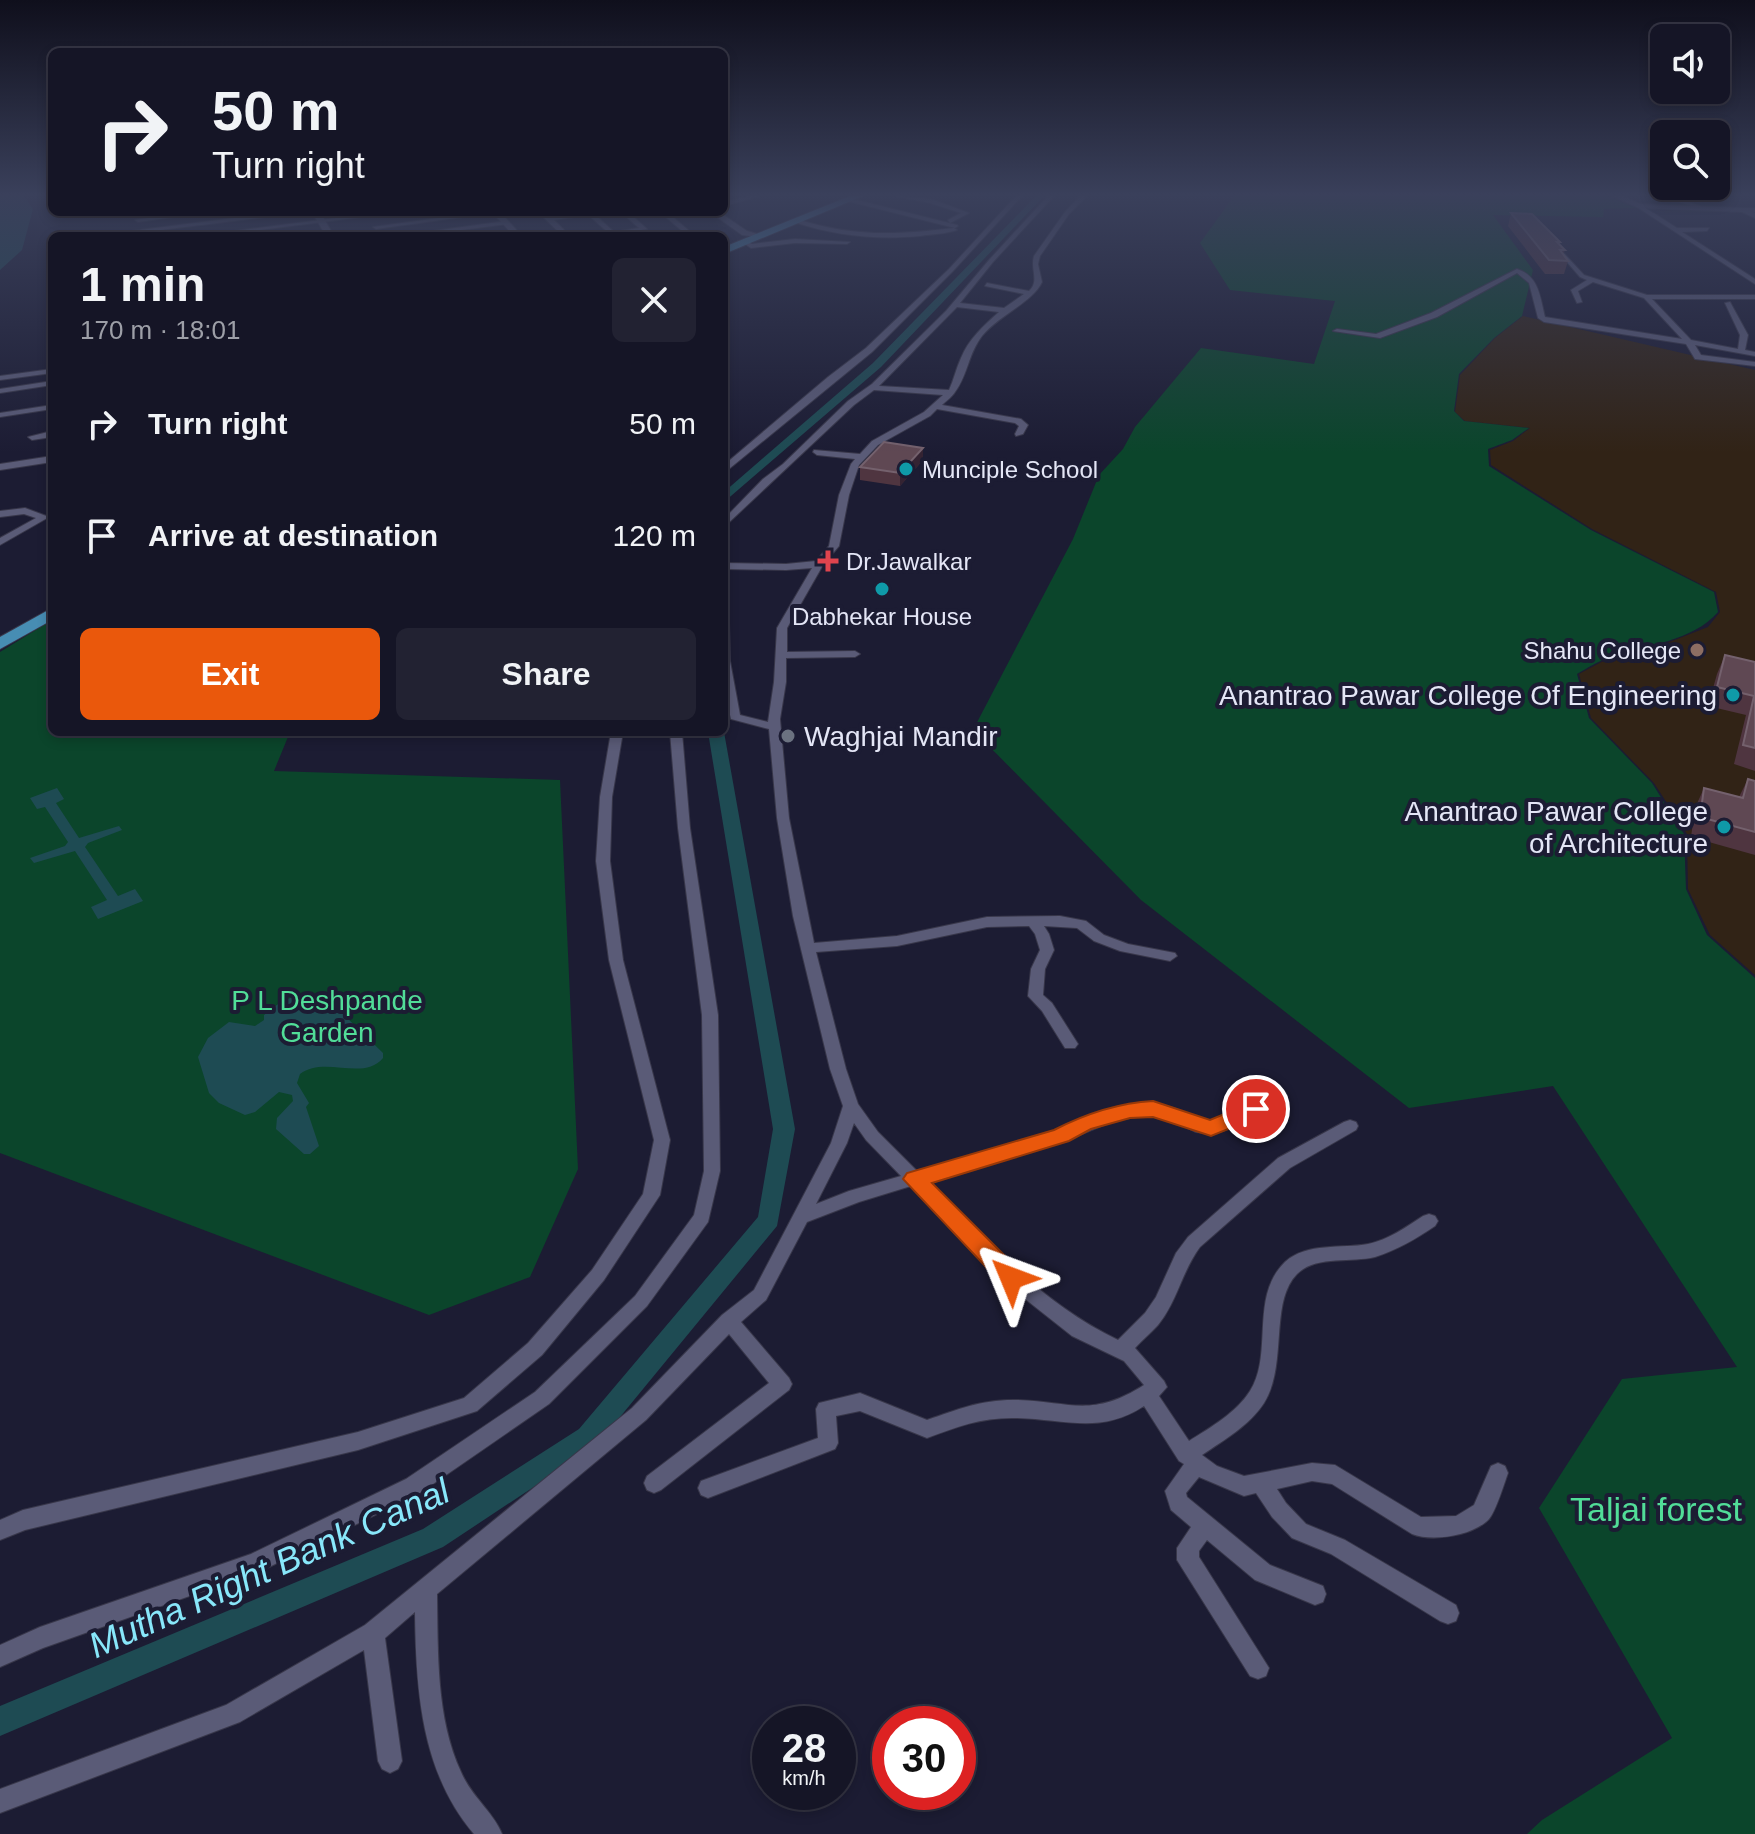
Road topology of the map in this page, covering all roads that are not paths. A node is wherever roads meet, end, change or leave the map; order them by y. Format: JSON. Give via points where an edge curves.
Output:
{"nodes":[{"id":1,"x":939,"y":282,"type":"edge"},
{"id":2,"x":975,"y":282,"type":"edge"},
{"id":3,"x":1039,"y":282,"type":"edge"},
{"id":4,"x":1497,"y":282,"type":"edge"},
{"id":5,"x":1531,"y":282,"type":"edge"},
{"id":6,"x":1588,"y":282,"type":"edge"},
{"id":7,"x":1596,"y":282,"type":"edge"},
{"id":8,"x":987,"y":285,"type":"dead end"},
{"id":9,"x":1029,"y":293,"type":"junction"},
{"id":10,"x":1646,"y":297,"type":"junction"},
{"id":11,"x":1755,"y":297,"type":"edge"},
{"id":12,"x":1579,"y":302,"type":"dead end"},
{"id":13,"x":1728,"y":303,"type":"dead end"},
{"id":14,"x":956,"y":305,"type":"junction"},
{"id":15,"x":1004,"y":310,"type":"junction"},
{"id":16,"x":1337,"y":331,"type":"dead end"},
{"id":17,"x":1689,"y":342,"type":"junction"},
{"id":18,"x":1741,"y":351,"type":"junction"},
{"id":19,"x":1755,"y":354,"type":"edge"},
{"id":20,"x":1755,"y":364,"type":"edge"},
{"id":21,"x":48,"y":372,"type":"edge"},
{"id":22,"x":0,"y":378,"type":"edge"},
{"id":23,"x":48,"y":384,"type":"edge"},
{"id":24,"x":873,"y":388,"type":"junction"},
{"id":25,"x":4,"y":390,"type":"edge"},
{"id":26,"x":949,"y":393,"type":"junction"},
{"id":27,"x":11,"y":403,"type":"dead end"},
{"id":28,"x":934,"y":406,"type":"junction"},
{"id":29,"x":48,"y":408,"type":"edge"},
{"id":30,"x":0,"y":415,"type":"edge"},
{"id":31,"x":1019,"y":434,"type":"dead end"},
{"id":32,"x":48,"y":435,"type":"edge"},
{"id":33,"x":32,"y":437,"type":"dead end"},
{"id":34,"x":817,"y":452,"type":"dead end"},
{"id":35,"x":862,"y":457,"type":"junction"},
{"id":36,"x":48,"y":460,"type":"edge"},
{"id":37,"x":0,"y":467,"type":"edge"},
{"id":38,"x":728,"y":467,"type":"edge"},
{"id":39,"x":48,"y":507,"type":"edge"},
{"id":40,"x":0,"y":513,"type":"edge"},
{"id":41,"x":728,"y":520,"type":"edge"},
{"id":42,"x":0,"y":542,"type":"edge"},
{"id":43,"x":819,"y":564,"type":"junction"},
{"id":44,"x":728,"y":566,"type":"edge"},
{"id":45,"x":48,"y":598,"type":"edge"},
{"id":46,"x":48,"y":615,"type":"edge"},
{"id":47,"x":0,"y":628,"type":"edge"},
{"id":48,"x":0,"y":644,"type":"edge"},
{"id":49,"x":855,"y":654,"type":"dead end"},
{"id":50,"x":781,"y":655,"type":"junction"},
{"id":51,"x":728,"y":681,"type":"edge"},
{"id":52,"x":774,"y":727,"type":"junction"},
{"id":53,"x":616,"y":736,"type":"edge"},
{"id":54,"x":676,"y":736,"type":"edge"},
{"id":55,"x":1033,"y":921,"type":"junction"},
{"id":56,"x":808,"y":948,"type":"junction"},
{"id":57,"x":1170,"y":956,"type":"dead end"},
{"id":58,"x":1070,"y":1044,"type":"dead end"},
{"id":59,"x":1279,"y":1096,"type":"dead end"},
{"id":60,"x":851,"y":1106,"type":"junction"},
{"id":61,"x":1350,"y":1126,"type":"dead end"},
{"id":62,"x":914,"y":1179,"type":"junction"},
{"id":63,"x":801,"y":1217,"type":"junction"},
{"id":64,"x":1429,"y":1221,"type":"dead end"},
{"id":65,"x":729,"y":1321,"type":"junction"},
{"id":66,"x":1120,"y":1350,"type":"junction"},
{"id":67,"x":1147,"y":1394,"type":"junction"},
{"id":68,"x":1192,"y":1458,"type":"junction"},
{"id":69,"x":1498,"y":1473,"type":"dead end"},
{"id":70,"x":1261,"y":1482,"type":"junction"},
{"id":71,"x":654,"y":1483,"type":"dead end"},
{"id":72,"x":708,"y":1488,"type":"dead end"},
{"id":73,"x":1206,"y":1525,"type":"junction"},
{"id":74,"x":0,"y":1530,"type":"edge"},
{"id":75,"x":426,"y":1589,"type":"junction"},
{"id":76,"x":1315,"y":1594,"type":"dead end"},
{"id":77,"x":1448,"y":1613,"type":"dead end"},
{"id":78,"x":373,"y":1633,"type":"junction"},
{"id":79,"x":0,"y":1656,"type":"edge"},
{"id":80,"x":1258,"y":1668,"type":"dead end"},
{"id":81,"x":390,"y":1761,"type":"dead end"},
{"id":82,"x":0,"y":1801,"type":"edge"},
{"id":83,"x":490,"y":1834,"type":"edge"}],
"edges":[{"from":1,"to":38,"type":"street","via":[[869,350]]},
{"from":2,"to":14,"type":"street"},
{"from":3,"to":9,"type":"street"},
{"from":4,"to":16,"type":"street","via":[[1434,315],[1377,336]]},
{"from":5,"to":17,"type":"street","via":[[1547,320]]},
{"from":6,"to":12,"type":"street","via":[[1574,290]]},
{"from":7,"to":10,"type":"street"},
{"from":8,"to":9,"type":"street"},
{"from":9,"to":15,"type":"street"},
{"from":10,"to":11,"type":"street"},
{"from":10,"to":17,"type":"street"},
{"from":13,"to":18,"type":"street","via":[[1744,335]]},
{"from":14,"to":15,"type":"street"},
{"from":14,"to":24,"type":"street"},
{"from":15,"to":26,"type":"street","via":[[969,348]]},
{"from":17,"to":18,"type":"street"},
{"from":17,"to":20,"type":"street","via":[[1698,357]]},
{"from":18,"to":19,"type":"street"},
{"from":21,"to":22,"type":"street"},
{"from":23,"to":25,"type":"street"},
{"from":24,"to":26,"type":"street"},
{"from":24,"to":41,"type":"street"},
{"from":25,"to":27,"type":"street"},
{"from":26,"to":28,"type":"street"},
{"from":28,"to":31,"type":"street","via":[[1018,421],[1024,425]]},
{"from":28,"to":35,"type":"street"},
{"from":29,"to":30,"type":"street"},
{"from":32,"to":33,"type":"street"},
{"from":34,"to":35,"type":"street"},
{"from":35,"to":43,"type":"street","via":[[848,480],[834,546]]},
{"from":36,"to":37,"type":"street"},
{"from":39,"to":40,"type":"street"},
{"from":40,"to":42,"type":"street","via":[[25,511],[44,517]]},
{"from":43,"to":44,"type":"street"},
{"from":43,"to":50,"type":"street","via":[[782,628]]},
{"from":45,"to":47,"type":"main road"},
{"from":46,"to":48,"type":"main road"},
{"from":49,"to":50,"type":"street"},
{"from":50,"to":52,"type":"street"},
{"from":51,"to":52,"type":"street","via":[[735,717]]},
{"from":52,"to":56,"type":"street","via":[[783,818]]},
{"from":53,"to":74,"type":"street","via":[[603,861],[616,960],[662,1140],[651,1195],[598,1275],[535,1349],[470,1405],[358,1441],[23,1520]]},
{"from":54,"to":79,"type":"street","via":[[710,1015],[712,1171],[702,1217],[650,1289],[542,1398],[413,1486],[255,1563]]},
{"from":55,"to":56,"type":"street","via":[[987,922],[884,943]]},
{"from":55,"to":57,"type":"street","via":[[1081,924],[1125,948]]},
{"from":55,"to":58,"type":"street","via":[[1047,950],[1035,996]]},
{"from":56,"to":60,"type":"street"},
{"from":59,"to":62,"type":"street","via":[[1211,1128],[1153,1109],[1130,1110]]},
{"from":60,"to":62,"type":"street"},
{"from":60,"to":63,"type":"street","via":[[839,1143]]},
{"from":61,"to":66,"type":"street","via":[[1284,1163],[1194,1242],[1152,1319]]},
{"from":62,"to":63,"type":"street"},
{"from":62,"to":66,"type":"street","via":[[1011,1278],[1079,1330]]},
{"from":63,"to":65,"type":"street","via":[[760,1295]]},
{"from":64,"to":68,"type":"street","via":[[1396,1242],[1369,1251],[1312,1257],[1293,1266],[1278,1286],[1263,1386],[1238,1418]]},
{"from":65,"to":71,"type":"street","via":[[782,1384]]},
{"from":65,"to":75,"type":"street","via":[[639,1414]]},
{"from":66,"to":67,"type":"street","via":[[1131,1355],[1157,1387]]},
{"from":67,"to":68,"type":"street"},
{"from":67,"to":72,"type":"street","via":[[1090,1416],[1017,1409],[974,1412],[927,1429],[860,1402],[826,1409],[828,1443]]},
{"from":68,"to":70,"type":"street","via":[[1210,1473],[1244,1486]]},
{"from":68,"to":73,"type":"street","via":[[1175,1491],[1178,1503]]},
{"from":69,"to":70,"type":"street","via":[[1482,1512],[1458,1526],[1419,1527],[1335,1475],[1312,1472]]},
{"from":70,"to":77,"type":"street","via":[[1299,1531],[1338,1547]]},
{"from":73,"to":76,"type":"street","via":[[1263,1573]]},
{"from":73,"to":80,"type":"street","via":[[1188,1548],[1188,1560]]},
{"from":75,"to":78,"type":"street"},
{"from":75,"to":83,"type":"street","via":[[434,1728],[469,1815]]},
{"from":78,"to":81,"type":"street"},
{"from":78,"to":82,"type":"street","via":[[232,1714]]}]}
